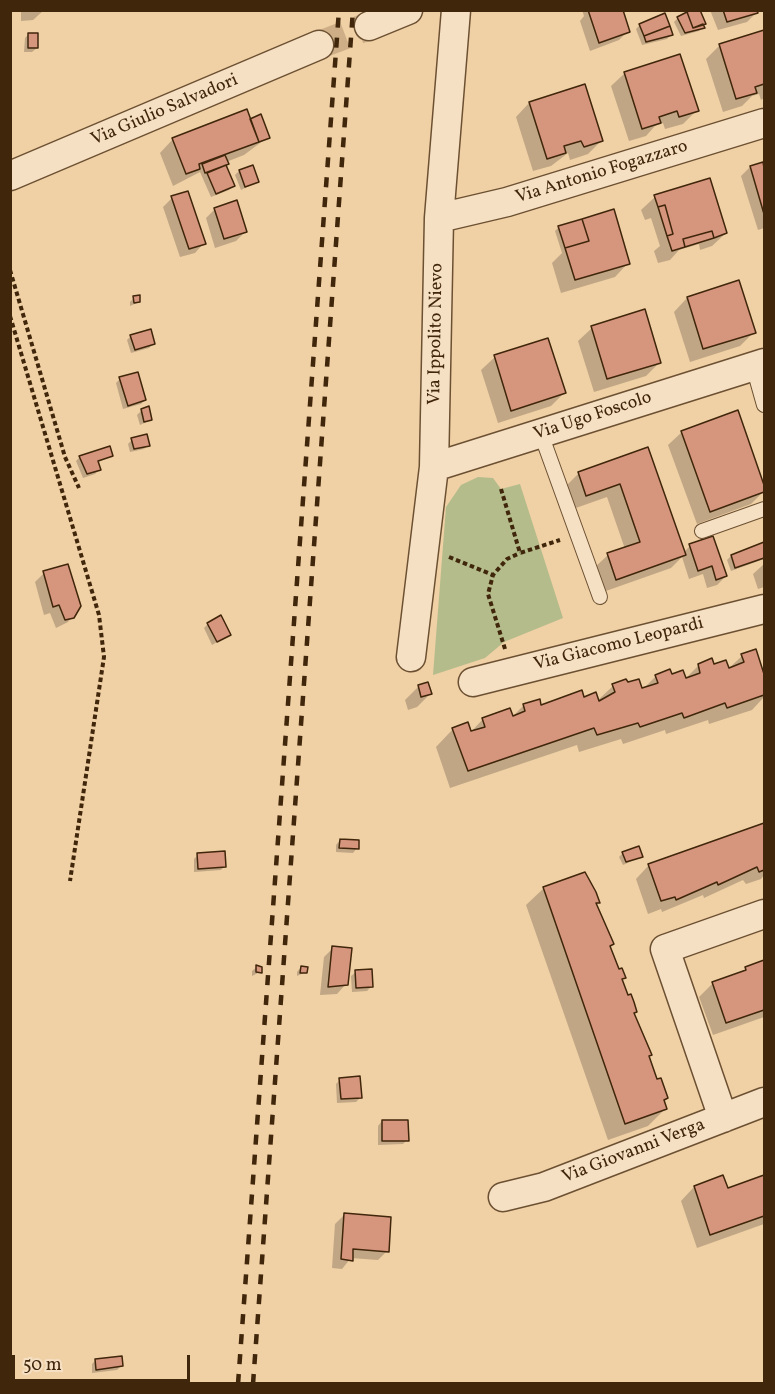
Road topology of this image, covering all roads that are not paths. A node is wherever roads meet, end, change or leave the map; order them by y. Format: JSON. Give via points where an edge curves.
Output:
{"nodes":[{"id":1,"x":408,"y":10,"type":"edge"},
{"id":2,"x":456,"y":10,"type":"edge"},
{"id":3,"x":369,"y":26,"type":"tunnel mouth"},
{"id":4,"x":319,"y":45,"type":"tunnel mouth"},
{"id":5,"x":765,"y":123,"type":"edge"},
{"id":6,"x":10,"y":176,"type":"edge"},
{"id":7,"x":439,"y":218,"type":"junction"},
{"id":8,"x":759,"y":364,"type":"edge"},
{"id":9,"x":765,"y":405,"type":"edge"},
{"id":10,"x":540,"y":434,"type":"junction"},
{"id":11,"x":434,"y":467,"type":"junction"},
{"id":12,"x":765,"y":509,"type":"edge"},
{"id":13,"x":702,"y":531,"type":"dead end"},
{"id":14,"x":600,"y":597,"type":"dead end"},
{"id":15,"x":765,"y":609,"type":"edge"},
{"id":16,"x":411,"y":657,"type":"dead end"},
{"id":17,"x":473,"y":682,"type":"dead end"},
{"id":18,"x":765,"y":915,"type":"edge"},
{"id":19,"x":765,"y":1102,"type":"edge"},
{"id":20,"x":723,"y":1118,"type":"junction"},
{"id":21,"x":503,"y":1197,"type":"dead end"}],
"edges":[{"from":1,"to":3,"type":"street"},
{"from":2,"to":7,"type":"street","name":"Via Ippolito Nievo"},
{"from":4,"to":6,"type":"street","name":"Via Giulio Salvadori"},
{"from":5,"to":7,"type":"street","name":"Via Antonio Fogazzaro","via":[[507,202]]},
{"from":7,"to":11,"type":"street","name":"Via Ippolito Nievo"},
{"from":8,"to":9,"type":"lane","name":"Via Ugo Foscolo"},
{"from":8,"to":10,"type":"street","name":"Via Ugo Foscolo"},
{"from":10,"to":11,"type":"street","name":"Via Ugo Foscolo"},
{"from":10,"to":14,"type":"lane"},
{"from":11,"to":16,"type":"street","name":"Via Ippolito Nievo"},
{"from":12,"to":13,"type":"lane"},
{"from":15,"to":17,"type":"street","name":"Via Giacomo Leopardi"},
{"from":18,"to":20,"type":"street","via":[[665,949]]},
{"from":19,"to":20,"type":"street","name":"Via Giovanni Verga"},
{"from":20,"to":21,"type":"street","name":"Via Giovanni Verga","via":[[544,1187]]}]}
